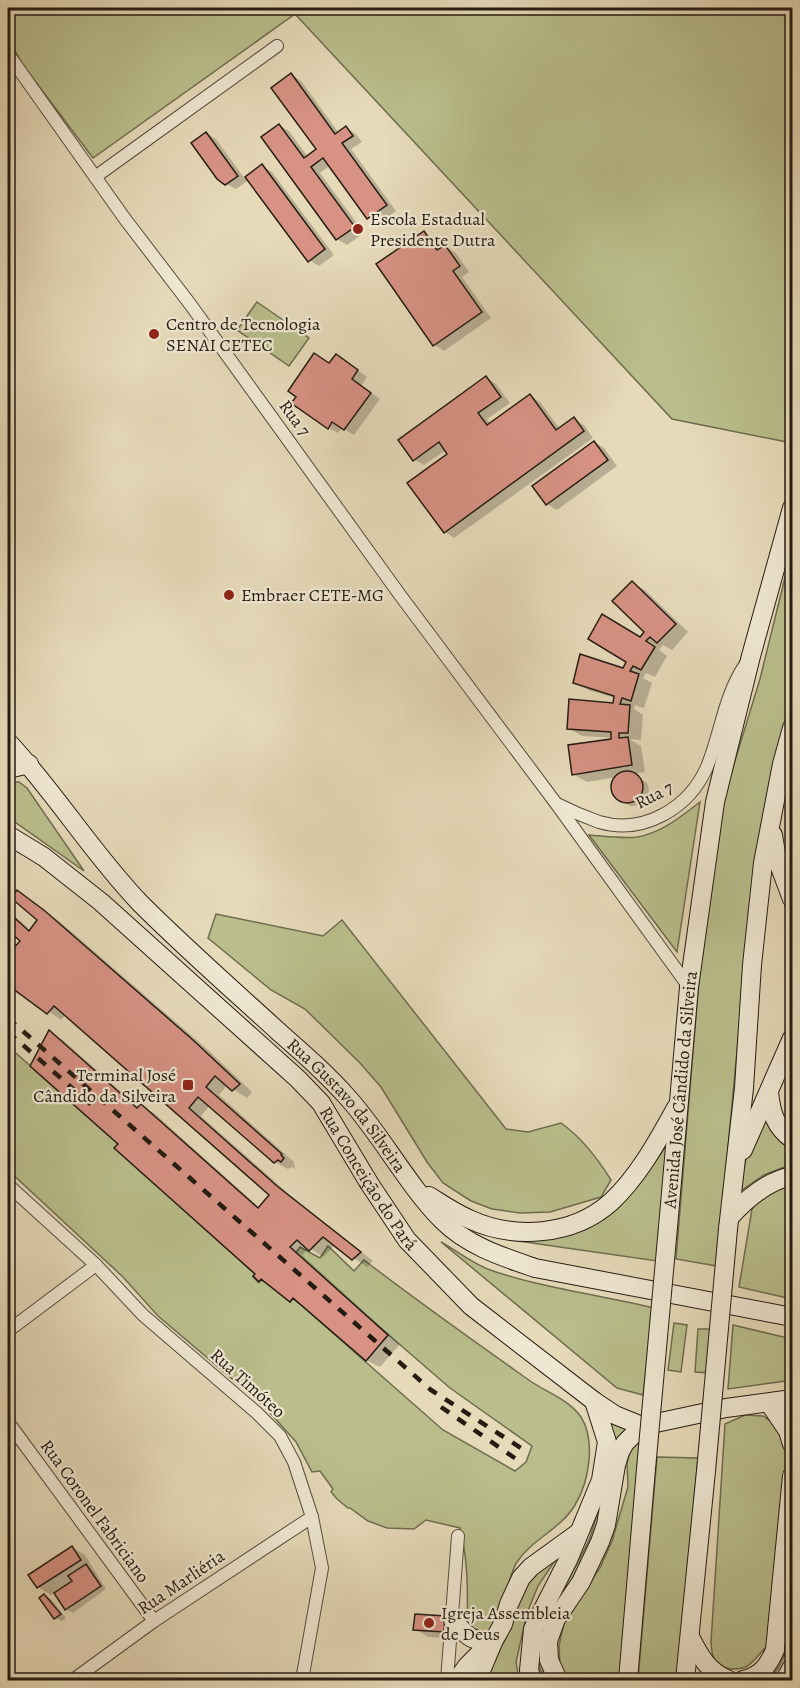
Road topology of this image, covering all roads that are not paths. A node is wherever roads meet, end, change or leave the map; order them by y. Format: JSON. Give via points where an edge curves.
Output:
{"nodes":[{"id":1,"x":277,"y":46,"type":"dead end"},
{"id":2,"x":8,"y":54,"type":"edge"},
{"id":3,"x":95,"y":177,"type":"junction"},
{"id":4,"x":792,"y":508,"type":"edge"},
{"id":5,"x":751,"y":656,"type":"junction"},
{"id":6,"x":792,"y":729,"type":"edge"},
{"id":7,"x":8,"y":742,"type":"edge"},
{"id":8,"x":29,"y":764,"type":"junction"},
{"id":9,"x":8,"y":769,"type":"edge"},
{"id":10,"x":555,"y":802,"type":"junction"},
{"id":11,"x":770,"y":821,"type":"junction"},
{"id":12,"x":600,"y":822,"type":"junction"},
{"id":13,"x":8,"y":835,"type":"edge"},
{"id":14,"x":580,"y":837,"type":"junction"},
{"id":15,"x":792,"y":899,"type":"edge"},
{"id":16,"x":689,"y":987,"type":"junction"},
{"id":17,"x":792,"y":1038,"type":"edge"},
{"id":18,"x":769,"y":1092,"type":"junction"},
{"id":19,"x":680,"y":1101,"type":"junction"},
{"id":20,"x":792,"y":1139,"type":"edge"},
{"id":21,"x":735,"y":1168,"type":"junction"},
{"id":22,"x":792,"y":1176,"type":"edge"},
{"id":23,"x":8,"y":1185,"type":"edge"},
{"id":24,"x":416,"y":1188,"type":"junction"},
{"id":25,"x":729,"y":1223,"type":"junction"},
{"id":26,"x":96,"y":1266,"type":"junction"},
{"id":27,"x":787,"y":1315,"type":"edge"},
{"id":28,"x":8,"y":1331,"type":"edge"},
{"id":29,"x":792,"y":1399,"type":"edge"},
{"id":30,"x":594,"y":1401,"type":"junction"},
{"id":31,"x":769,"y":1403,"type":"junction"},
{"id":32,"x":8,"y":1422,"type":"edge"},
{"id":33,"x":642,"y":1426,"type":"junction"},
{"id":34,"x":792,"y":1444,"type":"edge"},
{"id":35,"x":792,"y":1476,"type":"edge"},
{"id":36,"x":312,"y":1517,"type":"junction"},
{"id":37,"x":582,"y":1530,"type":"junction"},
{"id":38,"x":458,"y":1536,"type":"dead end"},
{"id":39,"x":453,"y":1620,"type":"junction"},
{"id":40,"x":154,"y":1621,"type":"junction"},
{"id":41,"x":690,"y":1637,"type":"junction"},
{"id":42,"x":494,"y":1640,"type":"junction"},
{"id":43,"x":792,"y":1667,"type":"edge"},
{"id":44,"x":73,"y":1680,"type":"edge"},
{"id":45,"x":302,"y":1680,"type":"edge"},
{"id":46,"x":447,"y":1680,"type":"edge"},
{"id":47,"x":457,"y":1680,"type":"edge"},
{"id":48,"x":477,"y":1680,"type":"edge"},
{"id":49,"x":532,"y":1680,"type":"edge"},
{"id":50,"x":558,"y":1680,"type":"edge"},
{"id":51,"x":628,"y":1680,"type":"edge"},
{"id":52,"x":685,"y":1680,"type":"edge"},
{"id":53,"x":729,"y":1680,"type":"edge"},
{"id":54,"x":743,"y":1680,"type":"edge"},
{"id":55,"x":785,"y":1680,"type":"edge"}],
"edges":[{"from":1,"to":3,"type":"street"},
{"from":2,"to":3,"type":"street","name":"Rua 7"},
{"from":3,"to":10,"type":"street","name":"Rua 7"},
{"from":4,"to":5,"type":"main road","name":"Avenida José Cândido da Silveira"},
{"from":5,"to":12,"type":"street","name":"Rua 7","via":[[734,681],[699,785],[686,800],[651,821],[630,826]]},
{"from":5,"to":16,"type":"main road","name":"Avenida José Cândido da Silveira","via":[[715,802]]},
{"from":6,"to":11,"type":"main road"},
{"from":7,"to":8,"type":"main road","name":"Rua Gustavo da Silveira"},
{"from":8,"to":9,"type":"main road"},
{"from":8,"to":24,"type":"main road","name":"Rua Gustavo da Silveira","via":[[139,901],[349,1099]]},
{"from":10,"to":12,"type":"street","name":"Rua 7"},
{"from":10,"to":14,"type":"street","name":"Rua 7"},
{"from":11,"to":15,"type":"main road","via":[[777,859]]},
{"from":11,"to":21,"type":"main road"},
{"from":12,"to":14,"type":"street"},
{"from":13,"to":30,"type":"main road","name":"Rua Conceição do Pará","via":[[44,857],[101,902],[298,1079],[321,1103],[407,1240],[471,1306]]},
{"from":14,"to":16,"type":"street","name":"Rua 7"},
{"from":16,"to":19,"type":"main road","name":"Avenida José Cândido da Silveira"},
{"from":17,"to":18,"type":"main road"},
{"from":18,"to":20,"type":"main road","via":[[776,1123]]},
{"from":18,"to":21,"type":"main road"},
{"from":19,"to":24,"type":"main road","via":[[654,1147],[611,1202],[562,1227],[523,1233],[488,1226],[470,1220]]},
{"from":19,"to":51,"type":"main road","name":"Avenida José Cândido da Silveira","bridge":true},
{"from":21,"to":25,"type":"main road"},
{"from":22,"to":25,"type":"main road","via":[[756,1192],[743,1202]]},
{"from":23,"to":26,"type":"street","name":"Rua Timóteo"},
{"from":24,"to":27,"type":"main road","name":"Rua Gustavo da Silveira","via":[[443,1221],[499,1256],[536,1268]]},
{"from":25,"to":41,"type":"main road","bridge":true},
{"from":26,"to":28,"type":"street"},
{"from":26,"to":36,"type":"street","name":"Rua Timóteo","via":[[143,1315],[258,1413],[279,1436],[294,1462]]},
{"from":29,"to":31,"type":"main road"},
{"from":30,"to":33,"type":"main road","name":"Rua Conceição do Pará"},
{"from":30,"to":37,"type":"main road","via":[[607,1442],[602,1480]]},
{"from":31,"to":33,"type":"main road"},
{"from":31,"to":34,"type":"main road"},
{"from":32,"to":40,"type":"street","name":"Rua Coronel Fabriciano"},
{"from":33,"to":50,"type":"main road","via":[[620,1452],[600,1542],[581,1582],[556,1619],[548,1641],[549,1660]]},
{"from":35,"to":54,"type":"main road","via":[[775,1650],[764,1671]]},
{"from":36,"to":40,"type":"street","name":"Rua Marliéria"},
{"from":36,"to":45,"type":"street","name":"Rua Timóteo","via":[[322,1568]]},
{"from":37,"to":42,"type":"main road","via":[[521,1578]]},
{"from":37,"to":49,"type":"main road","via":[[533,1629],[529,1670]]},
{"from":38,"to":39,"type":"street"},
{"from":39,"to":42,"type":"main road","via":[[478,1641]]},
{"from":39,"to":46,"type":"street"},
{"from":40,"to":44,"type":"street","name":"Rua Marliéria"},
{"from":41,"to":52,"type":"main road"},
{"from":41,"to":53,"type":"main road","via":[[708,1667]]},
{"from":42,"to":47,"type":"main road"},
{"from":42,"to":48,"type":"main road"},
{"from":43,"to":55,"type":"main road"}]}
